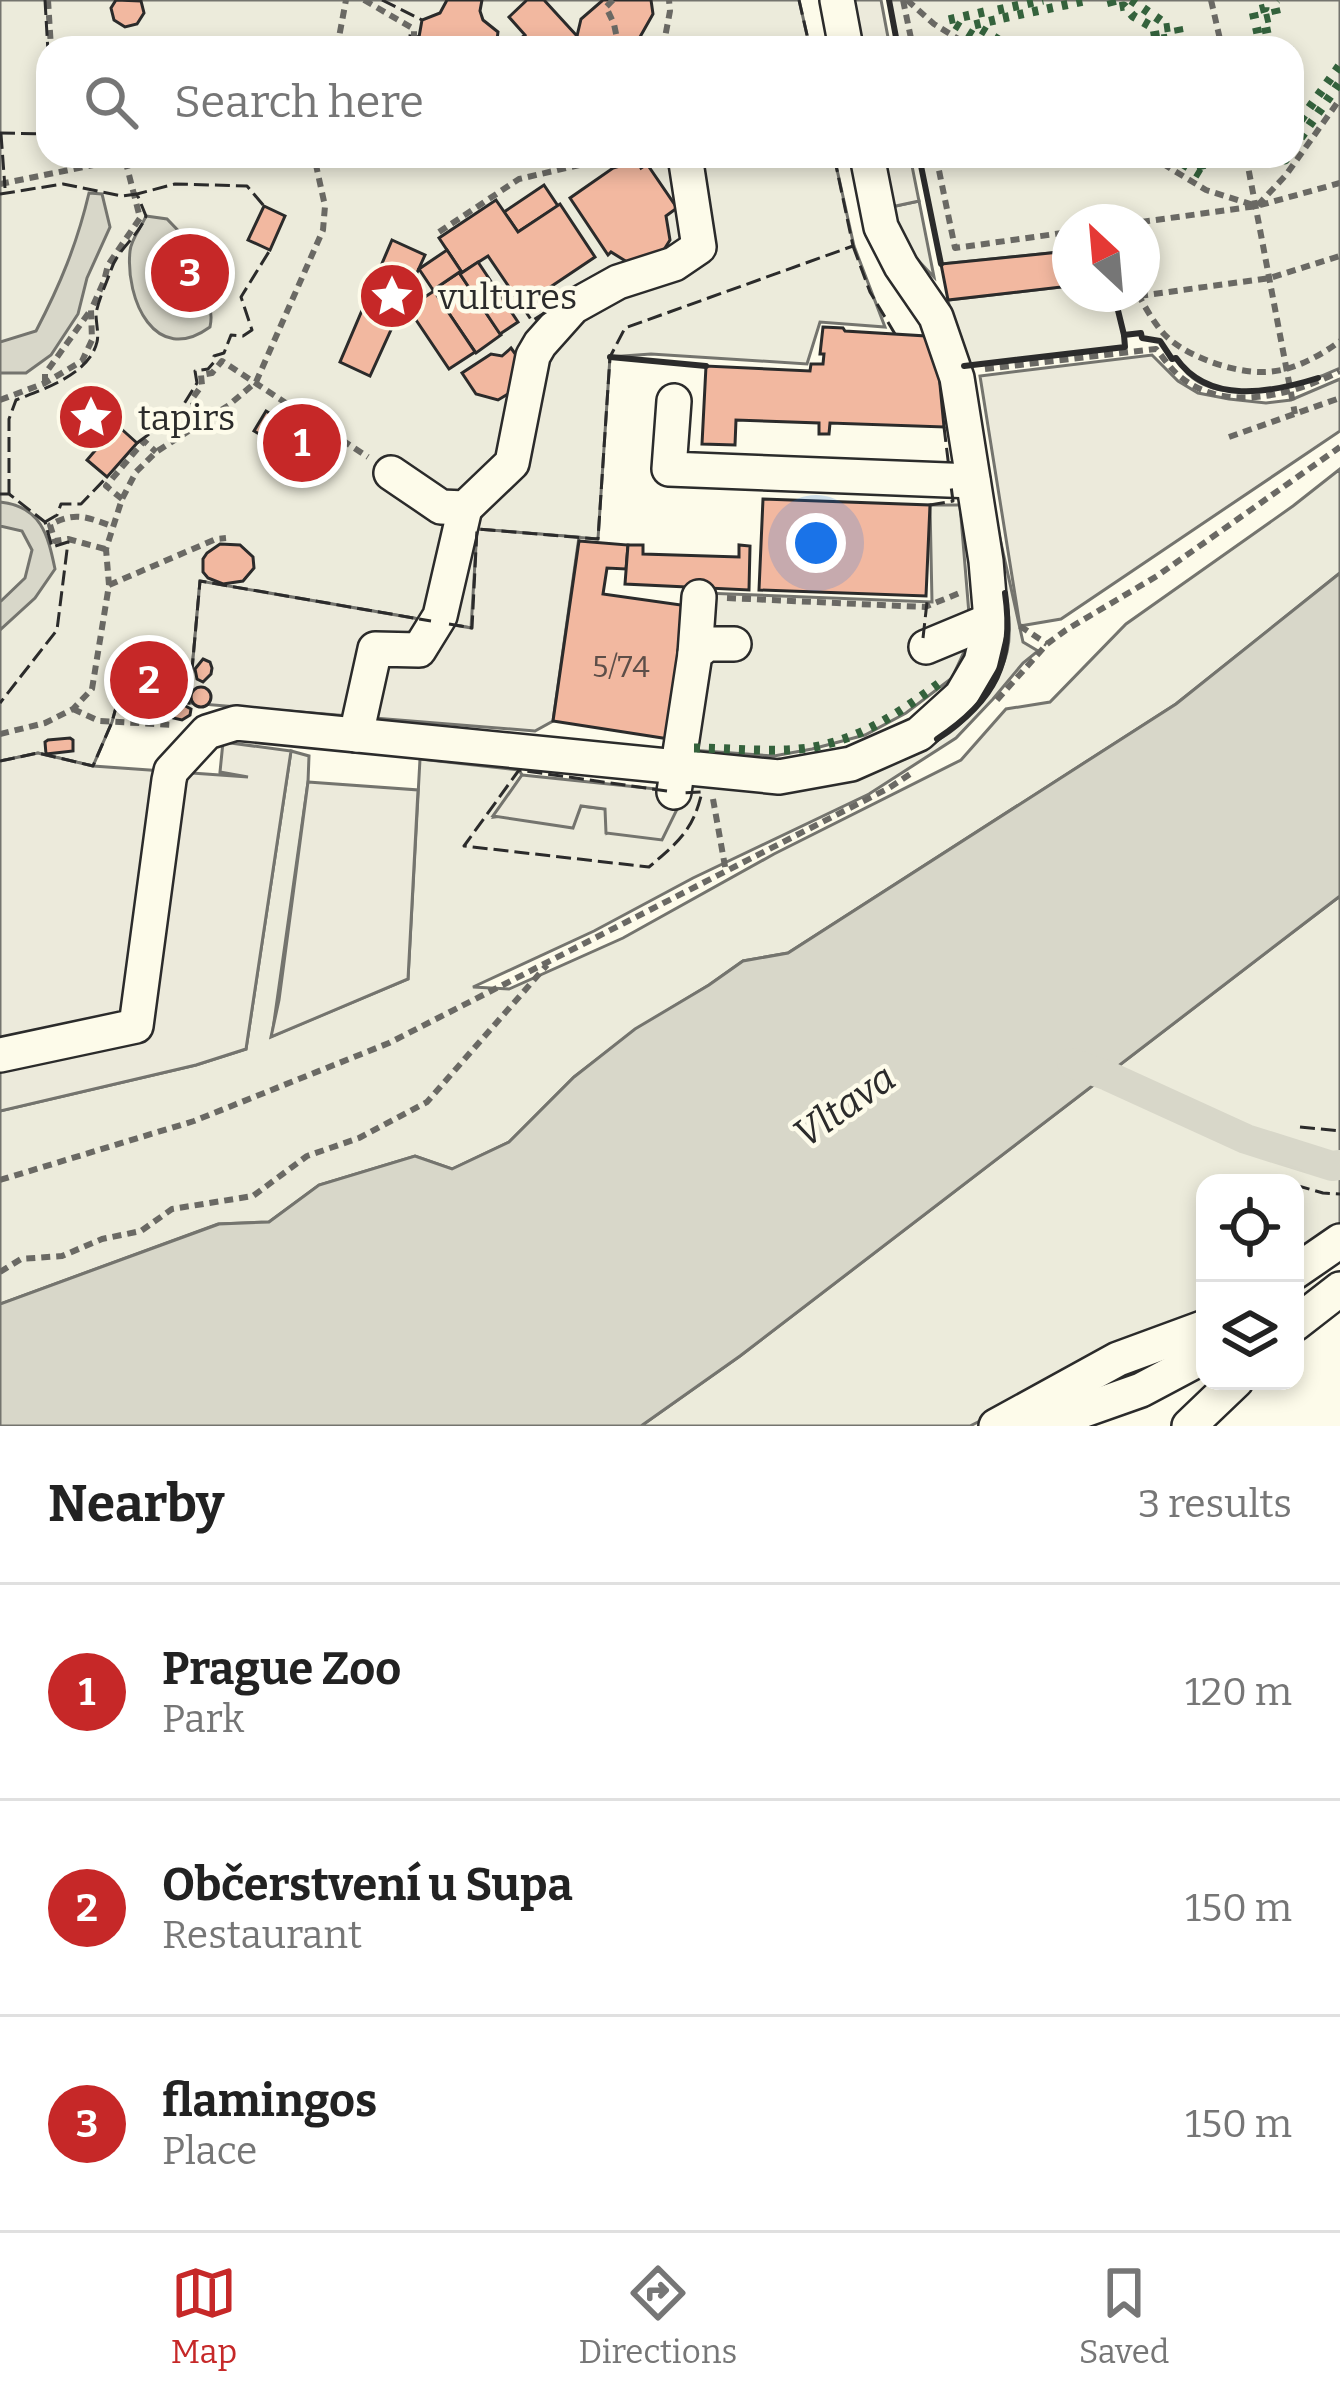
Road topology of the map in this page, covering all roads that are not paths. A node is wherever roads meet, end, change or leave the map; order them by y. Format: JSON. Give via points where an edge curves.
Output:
{"nodes":[{"id":1,"x":837,"y":0,"type":"edge"},
{"id":2,"x":844,"y":36,"type":"edge"},
{"id":3,"x":687,"y":168,"type":"edge"},
{"id":4,"x":869,"y":168,"type":"edge"},
{"id":5,"x":674,"y":400,"type":"dead end"},
{"id":6,"x":391,"y":472,"type":"road end"},
{"id":7,"x":974,"y":481,"type":"junction"},
{"id":8,"x":465,"y":508,"type":"junction"},
{"id":9,"x":699,"y":596,"type":"road end"},
{"id":10,"x":1005,"y":623,"type":"junction"},
{"id":11,"x":734,"y":644,"type":"dead end"},
{"id":12,"x":926,"y":646,"type":"dead end"},
{"id":13,"x":695,"y":654,"type":"junction"},
{"id":14,"x":356,"y":735,"type":"junction"},
{"id":15,"x":687,"y":777,"type":"junction"},
{"id":16,"x":0,"y":1055,"type":"edge"},
{"id":17,"x":1340,"y":1241,"type":"edge"},
{"id":18,"x":1304,"y":1265,"type":"edge"},
{"id":19,"x":1340,"y":1289,"type":"edge"},
{"id":20,"x":1304,"y":1317,"type":"edge"},
{"id":21,"x":1196,"y":1330,"type":"edge"},
{"id":22,"x":1196,"y":1362,"type":"edge"},
{"id":23,"x":1227,"y":1390,"type":"edge"},
{"id":24,"x":996,"y":1426,"type":"edge"},
{"id":25,"x":1039,"y":1426,"type":"edge"},
{"id":26,"x":1189,"y":1426,"type":"edge"}],
"edges":[{"from":1,"to":2,"type":"street"},
{"from":3,"to":8,"type":"street","via":[[699,247],[572,307],[533,356],[512,464]]},
{"from":4,"to":7,"type":"street","via":[[881,226],[966,374]]},
{"from":5,"to":7,"type":"street","via":[[669,469]]},
{"from":6,"to":8,"type":"street","via":[[441,507]]},
{"from":7,"to":10,"type":"street"},
{"from":8,"to":14,"type":"street","via":[[440,616],[419,650],[375,649]]},
{"from":9,"to":13,"type":"street"},
{"from":10,"to":12,"type":"street"},
{"from":10,"to":15,"type":"street","via":[[961,696],[920,734],[851,764],[779,776]]},
{"from":11,"to":13,"type":"street","via":[[707,644]]},
{"from":13,"to":15,"type":"street"},
{"from":14,"to":15,"type":"street"},
{"from":14,"to":16,"type":"street","via":[[236,723],[207,732],[171,771],[136,1026]]},
{"from":17,"to":18,"type":"street"},
{"from":19,"to":20,"type":"street"},
{"from":21,"to":24,"type":"street","via":[[1118,1359]]},
{"from":22,"to":25,"type":"street"},
{"from":23,"to":26,"type":"street"}]}
